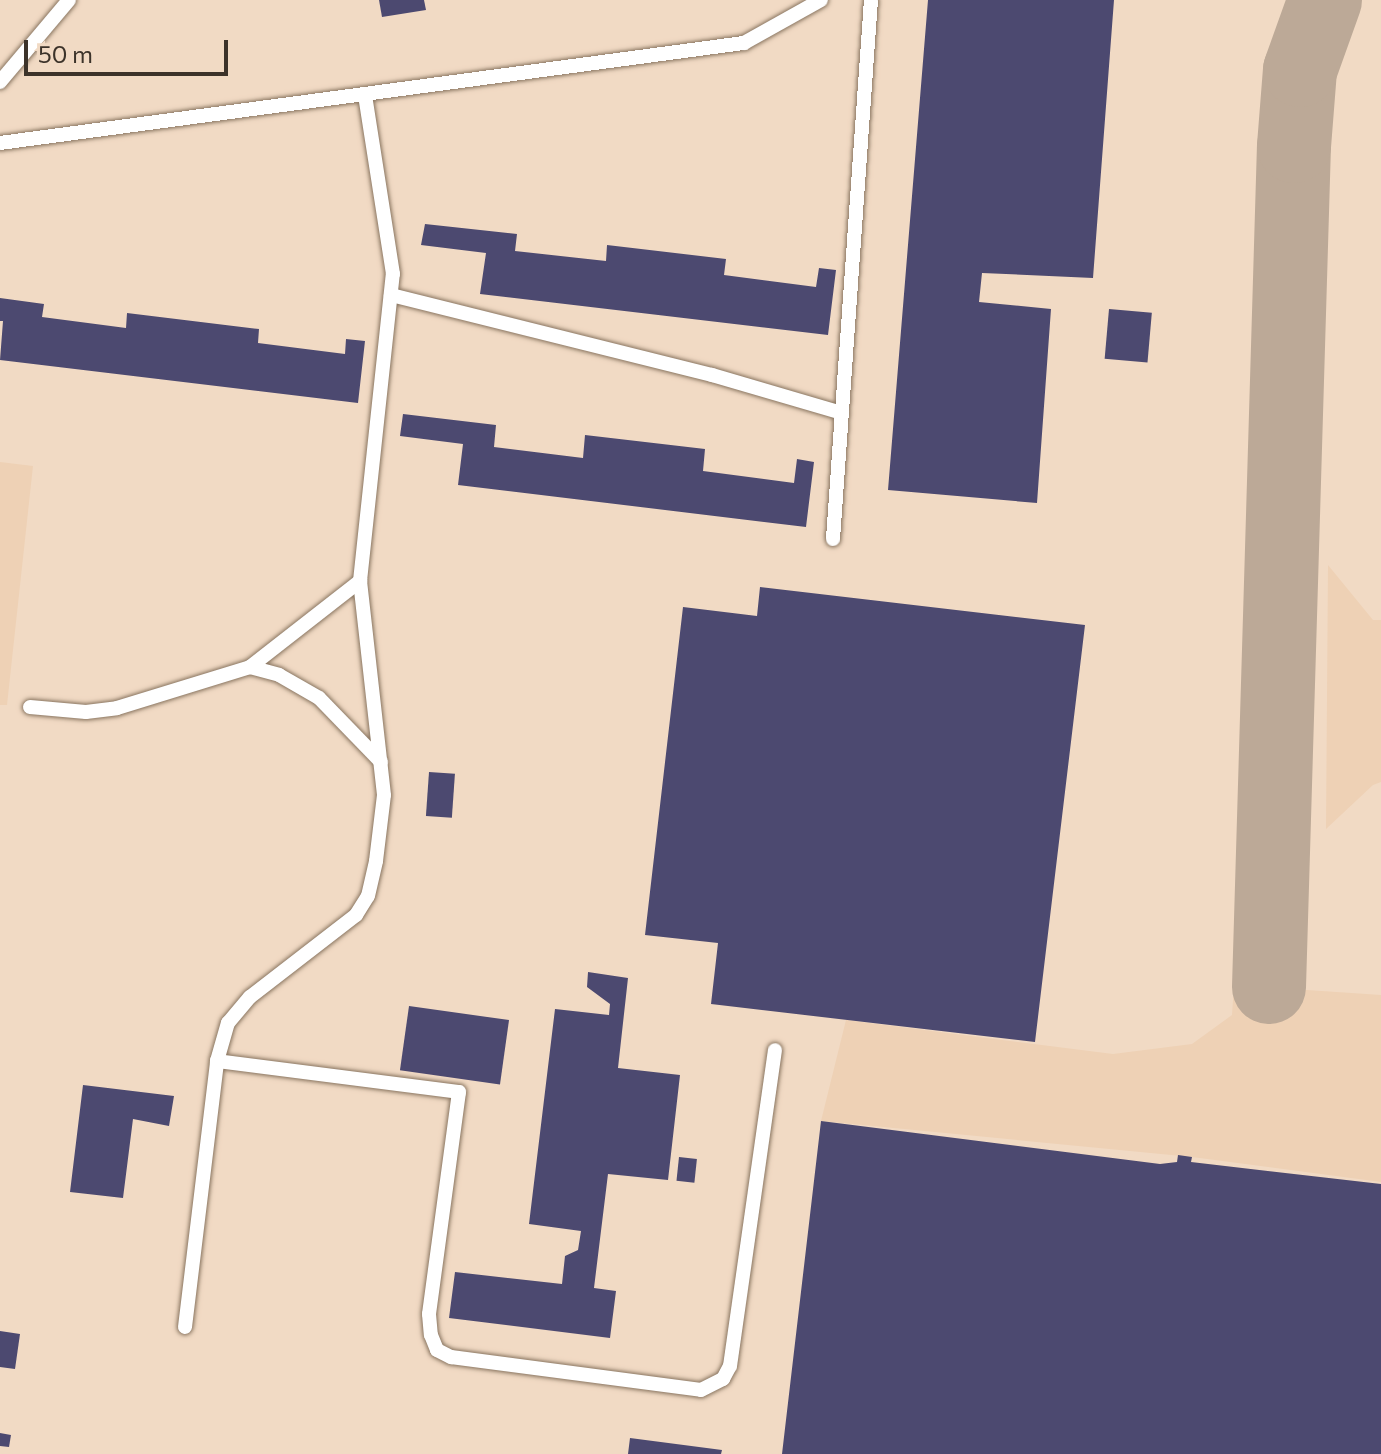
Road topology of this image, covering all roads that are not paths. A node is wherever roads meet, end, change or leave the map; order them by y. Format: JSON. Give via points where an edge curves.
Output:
{"nodes":[{"id":1,"x":69,"y":0,"type":"edge"},
{"id":2,"x":821,"y":0,"type":"edge"},
{"id":3,"x":871,"y":0,"type":"edge"},
{"id":4,"x":0,"y":82,"type":"edge"},
{"id":5,"x":365,"y":95,"type":"junction"},
{"id":6,"x":0,"y":143,"type":"edge"},
{"id":7,"x":391,"y":295,"type":"junction"},
{"id":8,"x":842,"y":413,"type":"junction"},
{"id":9,"x":833,"y":539,"type":"dead end"},
{"id":10,"x":360,"y":581,"type":"junction"},
{"id":11,"x":250,"y":667,"type":"junction"},
{"id":12,"x":30,"y":707,"type":"dead end"},
{"id":13,"x":381,"y":762,"type":"junction"},
{"id":14,"x":775,"y":1050,"type":"dead end"},
{"id":15,"x":217,"y":1061,"type":"junction"},
{"id":16,"x":185,"y":1327,"type":"dead end"}],
"edges":[{"from":1,"to":4,"type":"lane"},
{"from":2,"to":5,"type":"lane","via":[[744,43]]},
{"from":3,"to":8,"type":"lane"},
{"from":5,"to":6,"type":"lane"},
{"from":5,"to":7,"type":"lane","via":[[386,213]]},
{"from":7,"to":8,"type":"lane"},
{"from":7,"to":10,"type":"lane"},
{"from":8,"to":9,"type":"lane"},
{"from":10,"to":11,"type":"lane"},
{"from":10,"to":13,"type":"lane"},
{"from":11,"to":12,"type":"lane","via":[[117,708],[86,712]]},
{"from":11,"to":13,"type":"lane","via":[[279,675],[319,698]]},
{"from":13,"to":15,"type":"lane","via":[[384,795],[368,896],[356,915],[250,997],[228,1023]]},
{"from":14,"to":15,"type":"lane","via":[[730,1366],[723,1379],[701,1390],[451,1357],[437,1350],[429,1314],[459,1092]]},
{"from":15,"to":16,"type":"lane"}]}
